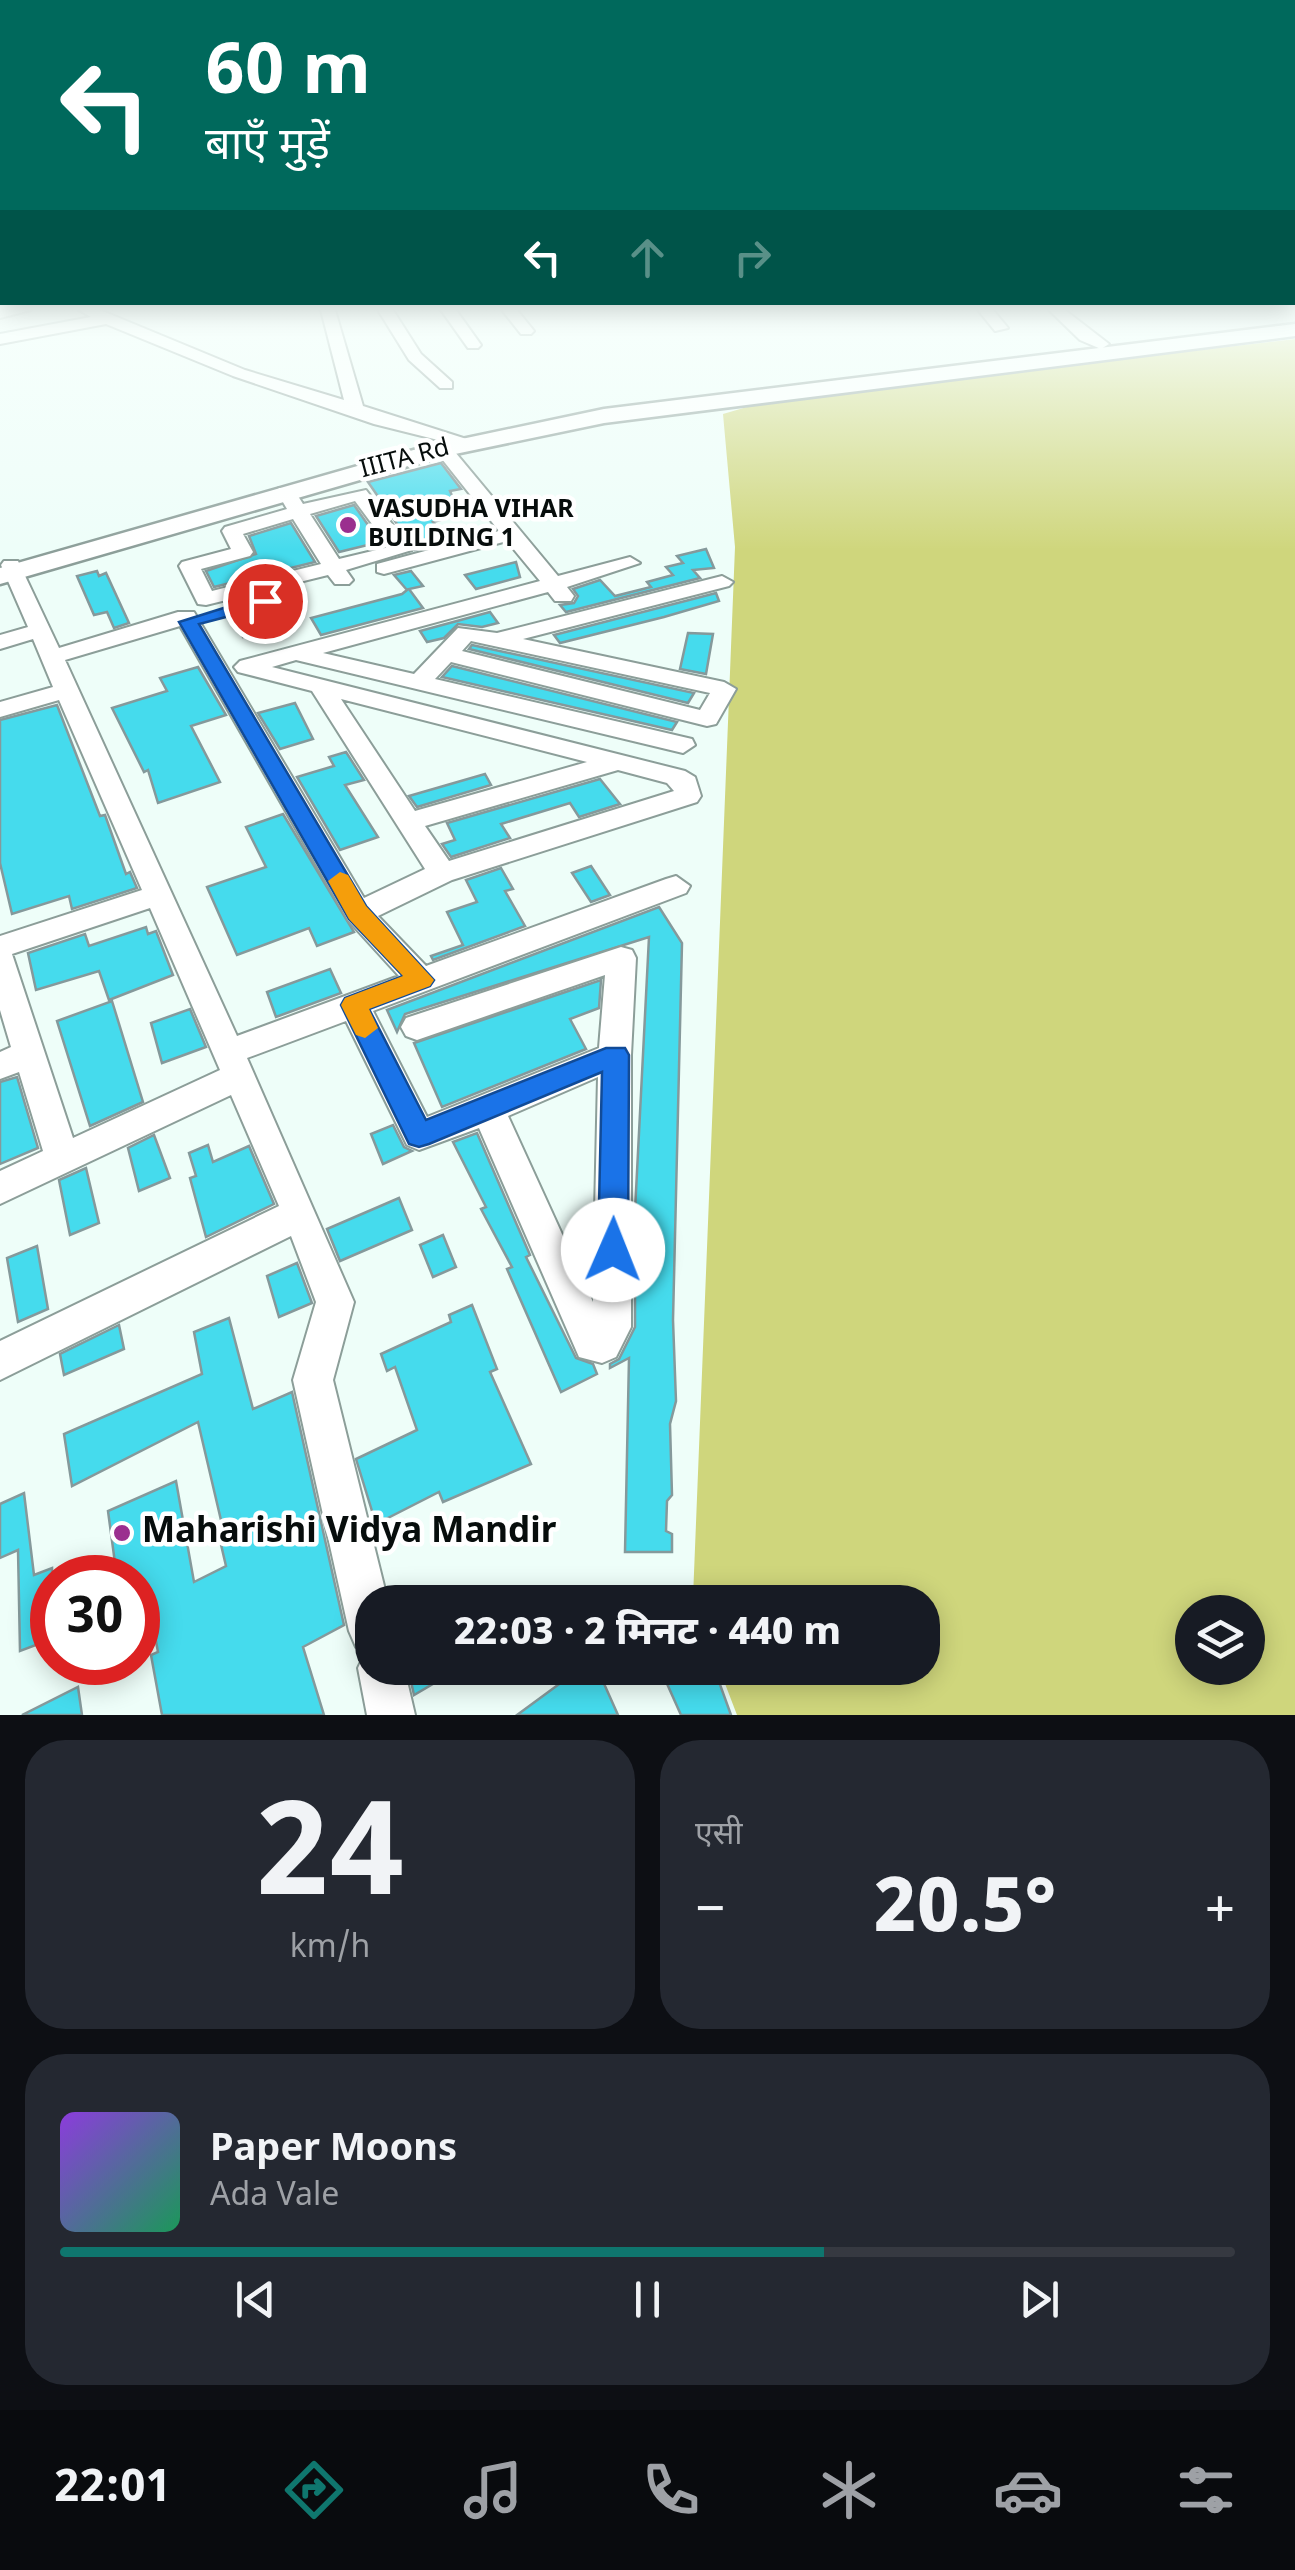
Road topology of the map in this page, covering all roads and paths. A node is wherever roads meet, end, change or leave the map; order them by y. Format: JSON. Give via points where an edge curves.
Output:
{"nodes":[{"id":1,"x":296,"y":390,"type":"edge"},
{"id":2,"x":350,"y":390,"type":"edge"},
{"id":3,"x":763,"y":390,"type":"edge"},
{"id":4,"x":777,"y":390,"type":"edge"},
{"id":5,"x":660,"y":404,"type":"junction"},
{"id":6,"x":355,"y":409,"type":"junction"},
{"id":7,"x":458,"y":444,"type":"junction"},
{"id":8,"x":292,"y":501,"type":"junction"},
{"id":9,"x":512,"y":533,"type":"junction"},
{"id":10,"x":630,"y":563,"type":"dead end"},
{"id":11,"x":6,"y":571,"type":"edge"},
{"id":12,"x":337,"y":574,"type":"junction"},
{"id":13,"x":722,"y":582,"type":"dead end"},
{"id":14,"x":554,"y":584,"type":"junction"},
{"id":15,"x":580,"y":619,"type":"junction"},
{"id":16,"x":188,"y":622,"type":"junction"},
{"id":17,"x":500,"y":638,"type":"junction"},
{"id":18,"x":0,"y":642,"type":"edge"},
{"id":19,"x":46,"y":643,"type":"junction"},
{"id":20,"x":296,"y":653,"type":"junction"},
{"id":21,"x":447,"y":654,"type":"junction"},
{"id":22,"x":234,"y":670,"type":"junction"},
{"id":23,"x":419,"y":682,"type":"junction"},
{"id":24,"x":322,"y":688,"type":"junction"},
{"id":25,"x":67,"y":690,"type":"junction"},
{"id":26,"x":0,"y":710,"type":"edge"},
{"id":27,"x":683,"y":745,"type":"dead end"},
{"id":28,"x":618,"y":762,"type":"junction"},
{"id":29,"x":409,"y":822,"type":"junction"},
{"id":30,"x":442,"y":873,"type":"junction"},
{"id":31,"x":676,"y":886,"type":"dead end"},
{"id":32,"x":158,"y":895,"type":"junction"},
{"id":33,"x":358,"y":912,"type":"junction"},
{"id":34,"x":0,"y":948,"type":"edge"},
{"id":35,"x":0,"y":960,"type":"edge"},
{"id":36,"x":421,"y":980,"type":"junction"},
{"id":37,"x":354,"y":1005,"type":"junction"},
{"id":38,"x":417,"y":1027,"type":"dead end"},
{"id":39,"x":616,"y":1055,"type":"junction"},
{"id":40,"x":15,"y":1060,"type":"edge"},
{"id":41,"x":234,"y":1064,"type":"junction"},
{"id":42,"x":488,"y":1110,"type":"junction"},
{"id":43,"x":63,"y":1161,"type":"junction"},
{"id":44,"x":0,"y":1188,"type":"edge"},
{"id":45,"x":300,"y":1213,"type":"junction"},
{"id":46,"x":0,"y":1361,"type":"edge"},
{"id":47,"x":361,"y":1585,"type":"edge"},
{"id":48,"x":384,"y":1685,"type":"edge"},
{"id":49,"x":391,"y":1715,"type":"edge"}],
"edges":[{"from":1,"to":6,"type":"street"},
{"from":2,"to":6,"type":"street"},
{"from":3,"to":5,"type":"main road","name":"IIITA Rd"},
{"from":4,"to":5,"type":"main road","name":"IIITA Rd"},
{"from":5,"to":7,"type":"main road","name":"IIITA Rd"},
{"from":6,"to":7,"type":"street","via":[[369,418],[431,428]]},
{"from":7,"to":8,"type":"main road","name":"IIITA Rd"},
{"from":7,"to":9,"type":"street"},
{"from":7,"to":11,"type":"main road","name":"IIITA Rd","via":[[274,487]]},
{"from":8,"to":11,"type":"main road","name":"IIITA Rd"},
{"from":8,"to":12,"type":"street"},
{"from":8,"to":12,"type":"street","via":[[360,494],[402,550]]},
{"from":8,"to":12,"type":"street","via":[[232,531],[243,552],[188,566],[206,599]]},
{"from":9,"to":12,"type":"street"},
{"from":9,"to":14,"type":"street"},
{"from":10,"to":14,"type":"street"},
{"from":11,"to":19,"type":"street"},
{"from":12,"to":16,"type":"street"},
{"from":13,"to":15,"type":"street"},
{"from":14,"to":15,"type":"street"},
{"from":14,"to":20,"type":"street"},
{"from":15,"to":17,"type":"street"},
{"from":16,"to":19,"type":"street","via":[[186,617]]},
{"from":16,"to":22,"type":"street"},
{"from":17,"to":21,"type":"street","via":[[466,634]]},
{"from":17,"to":21,"type":"street","via":[[724,690],[707,719]]},
{"from":18,"to":19,"type":"street"},
{"from":19,"to":25,"type":"street"},
{"from":20,"to":22,"type":"street"},
{"from":20,"to":23,"type":"street"},
{"from":21,"to":23,"type":"street"},
{"from":22,"to":24,"type":"street"},
{"from":22,"to":33,"type":"street"},
{"from":23,"to":27,"type":"street"},
{"from":24,"to":28,"type":"street"},
{"from":24,"to":29,"type":"street"},
{"from":25,"to":26,"type":"street"},
{"from":25,"to":32,"type":"street"},
{"from":28,"to":29,"type":"street"},
{"from":28,"to":30,"type":"street","via":[[676,776],[688,796]]},
{"from":29,"to":30,"type":"street"},
{"from":30,"to":33,"type":"street"},
{"from":31,"to":36,"type":"street"},
{"from":32,"to":34,"type":"street"},
{"from":32,"to":41,"type":"street"},
{"from":33,"to":36,"type":"street"},
{"from":35,"to":40,"type":"street"},
{"from":36,"to":37,"type":"street"},
{"from":37,"to":41,"type":"street"},
{"from":37,"to":42,"type":"street","via":[[419,1135]]},
{"from":38,"to":39,"type":"street","via":[[621,958]]},
{"from":39,"to":42,"type":"street"},
{"from":39,"to":42,"type":"street","via":[[612,1327],[602,1344],[593,1344]]},
{"from":40,"to":43,"type":"street"},
{"from":41,"to":43,"type":"street"},
{"from":41,"to":45,"type":"street"},
{"from":43,"to":44,"type":"street"},
{"from":45,"to":46,"type":"street"},
{"from":45,"to":47,"type":"street","via":[[335,1302],[313,1380]]},
{"from":48,"to":49,"type":"street"}]}
